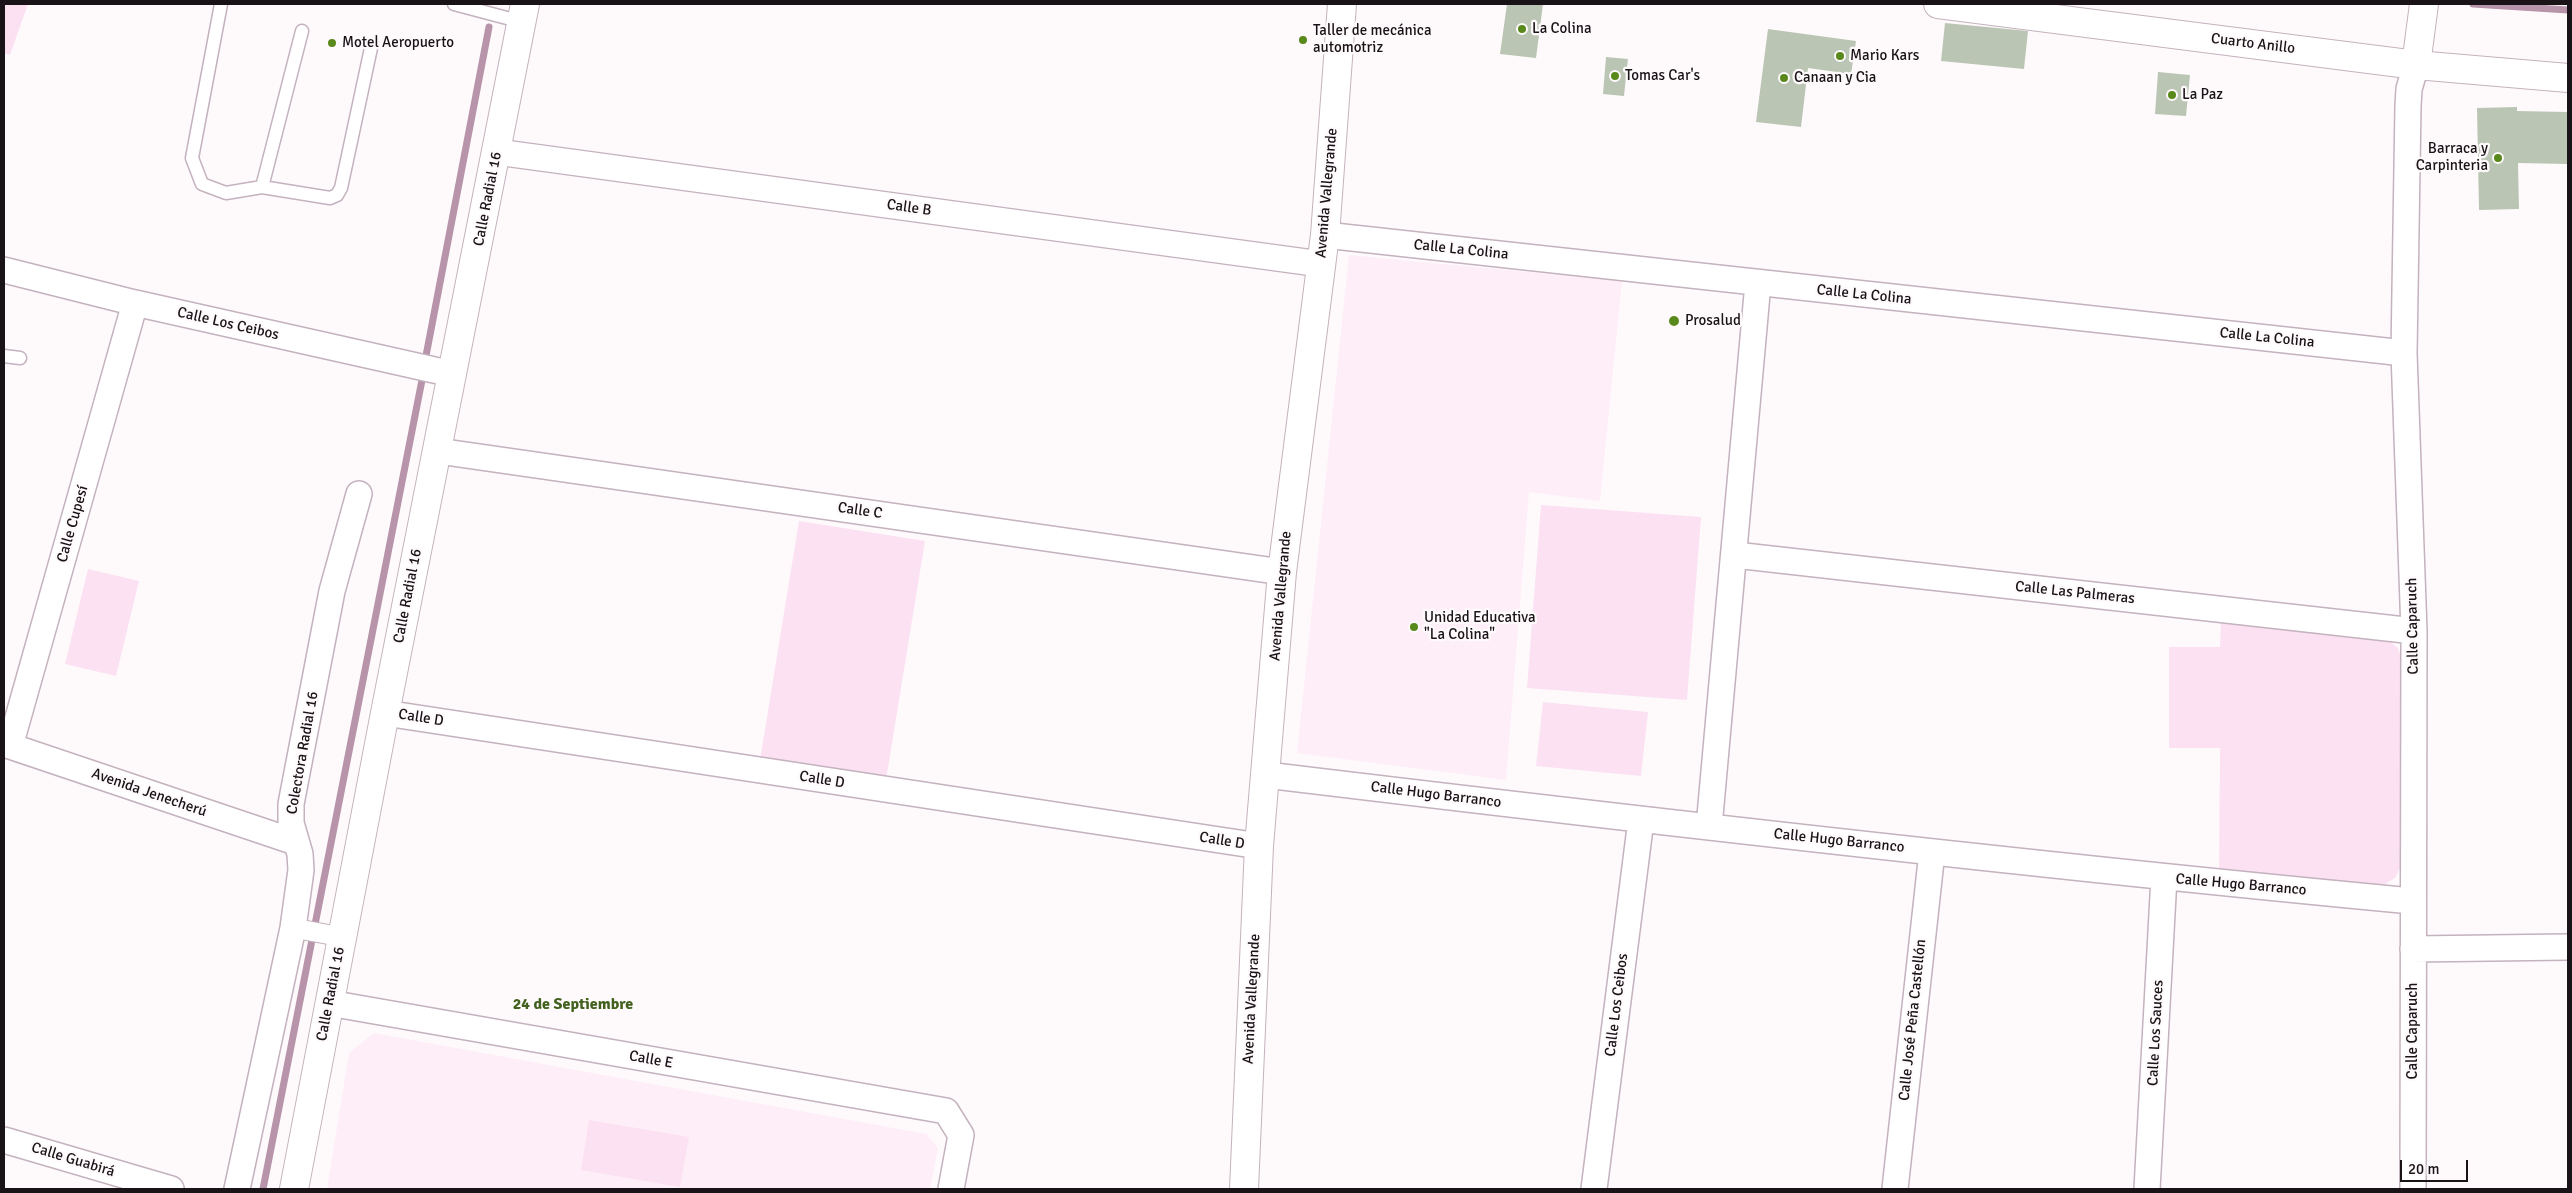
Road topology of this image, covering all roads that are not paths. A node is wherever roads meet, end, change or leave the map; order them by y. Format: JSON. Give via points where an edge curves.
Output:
{"nodes":[{"id":1,"x":221,"y":4,"type":"edge"},
{"id":2,"x":454,"y":4,"type":"edge"},
{"id":3,"x":1342,"y":4,"type":"edge"},
{"id":4,"x":1938,"y":4,"type":"edge"},
{"id":5,"x":524,"y":13,"type":"edge"},
{"id":6,"x":2422,"y":16,"type":"edge"},
{"id":7,"x":302,"y":31,"type":"dead end"},
{"id":8,"x":371,"y":48,"type":"dead end"},
{"id":9,"x":2416,"y":65,"type":"junction"},
{"id":10,"x":2568,"y":78,"type":"edge"},
{"id":11,"x":497,"y":152,"type":"junction"},
{"id":12,"x":262,"y":187,"type":"junction"},
{"id":13,"x":1325,"y":235,"type":"junction"},
{"id":14,"x":1321,"y":264,"type":"junction"},
{"id":15,"x":4,"y":270,"type":"edge"},
{"id":16,"x":1758,"y":283,"type":"junction"},
{"id":17,"x":136,"y":303,"type":"junction"},
{"id":18,"x":2404,"y":353,"type":"junction"},
{"id":19,"x":4,"y":356,"type":"edge"},
{"id":20,"x":20,"y":358,"type":"dead end"},
{"id":21,"x":452,"y":374,"type":"junction"},
{"id":22,"x":438,"y":451,"type":"junction"},
{"id":23,"x":359,"y":494,"type":"dead end"},
{"id":24,"x":1735,"y":555,"type":"junction"},
{"id":25,"x":1282,"y":572,"type":"junction"},
{"id":26,"x":2414,"y":631,"type":"junction"},
{"id":27,"x":385,"y":713,"type":"junction"},
{"id":28,"x":7,"y":745,"type":"edge"},
{"id":29,"x":1266,"y":775,"type":"junction"},
{"id":30,"x":1641,"y":820,"type":"junction"},
{"id":31,"x":1709,"y":827,"type":"junction"},
{"id":32,"x":295,"y":842,"type":"junction"},
{"id":33,"x":1258,"y":846,"type":"junction"},
{"id":34,"x":1932,"y":852,"type":"junction"},
{"id":35,"x":2164,"y":878,"type":"junction"},
{"id":36,"x":2412,"y":901,"type":"junction"},
{"id":37,"x":298,"y":929,"type":"junction"},
{"id":38,"x":333,"y":935,"type":"junction"},
{"id":39,"x":2568,"y":946,"type":"edge"},
{"id":40,"x":2413,"y":950,"type":"junction"},
{"id":41,"x":329,"y":1003,"type":"junction"},
{"id":42,"x":4,"y":1140,"type":"edge"},
{"id":43,"x":171,"y":1189,"type":"edge"},
{"id":44,"x":237,"y":1189,"type":"edge"},
{"id":45,"x":294,"y":1189,"type":"edge"},
{"id":46,"x":951,"y":1189,"type":"edge"},
{"id":47,"x":1244,"y":1189,"type":"edge"},
{"id":48,"x":1594,"y":1189,"type":"edge"},
{"id":49,"x":1895,"y":1189,"type":"edge"},
{"id":50,"x":2147,"y":1189,"type":"edge"},
{"id":51,"x":2413,"y":1189,"type":"edge"}],
"edges":[{"from":1,"to":12,"type":"lane","via":[[192,158],[202,184],[226,193]]},
{"from":2,"to":5,"type":"lane"},
{"from":3,"to":13,"type":"main road","name":"Avenida Vallegrande"},
{"from":4,"to":9,"type":"main road","name":"Cuarto Anillo"},
{"from":5,"to":11,"type":"main road","name":"Calle Radial 16"},
{"from":6,"to":9,"type":"main road"},
{"from":7,"to":12,"type":"lane"},
{"from":8,"to":12,"type":"lane","via":[[337,195],[330,198]]},
{"from":9,"to":10,"type":"main road","name":"Cuarto Anillo"},
{"from":9,"to":18,"type":"street","name":"Calle Caparuch","via":[[2408,106]]},
{"from":11,"to":14,"type":"street","name":"Calle B"},
{"from":11,"to":21,"type":"main road","name":"Calle Radial 16"},
{"from":13,"to":14,"type":"main road","name":"Avenida Vallegrande"},
{"from":13,"to":16,"type":"street","name":"Calle La Colina"},
{"from":14,"to":25,"type":"main road","name":"Avenida Vallegrande"},
{"from":15,"to":17,"type":"street","name":"Calle Los Ceibos"},
{"from":16,"to":18,"type":"street","name":"Calle La Colina"},
{"from":16,"to":24,"type":"street"},
{"from":17,"to":21,"type":"street","name":"Calle Los Ceibos"},
{"from":17,"to":28,"type":"street","name":"Calle Cupesí"},
{"from":18,"to":26,"type":"street","name":"Calle Caparuch"},
{"from":19,"to":20,"type":"lane"},
{"from":21,"to":22,"type":"main road","name":"Calle Radial 16"},
{"from":22,"to":25,"type":"street","name":"Calle C"},
{"from":22,"to":27,"type":"main road","name":"Calle Radial 16"},
{"from":23,"to":32,"type":"street","name":"Colectora Radial 16","via":[[332,592],[291,804]]},
{"from":24,"to":26,"type":"street","name":"Calle Las Palmeras"},
{"from":24,"to":31,"type":"street"},
{"from":25,"to":29,"type":"main road","name":"Avenida Vallegrande"},
{"from":26,"to":36,"type":"street","name":"Calle Caparuch"},
{"from":27,"to":33,"type":"street","name":"Calle D"},
{"from":27,"to":38,"type":"main road","name":"Calle Radial 16"},
{"from":28,"to":32,"type":"street","name":"Avenida Jenecherú"},
{"from":29,"to":30,"type":"street","name":"Calle Hugo Barranco"},
{"from":29,"to":33,"type":"main road","name":"Avenida Vallegrande"},
{"from":30,"to":31,"type":"street","name":"Calle Hugo Barranco"},
{"from":30,"to":48,"type":"street","name":"Calle Los Ceibos"},
{"from":31,"to":34,"type":"street","name":"Calle Hugo Barranco"},
{"from":32,"to":37,"type":"street","name":"Colectora Radial 16","via":[[301,870]]},
{"from":33,"to":47,"type":"main road","name":"Avenida Vallegrande"},
{"from":34,"to":35,"type":"street","name":"Calle Hugo Barranco"},
{"from":34,"to":49,"type":"street","name":"Calle José Peña Castellón"},
{"from":35,"to":36,"type":"street","name":"Calle Hugo Barranco"},
{"from":35,"to":50,"type":"street","name":"Calle Los Sauces"},
{"from":36,"to":40,"type":"street","name":"Calle Caparuch"},
{"from":37,"to":38,"type":"street"},
{"from":37,"to":44,"type":"street","name":"Colectora Radial 16"},
{"from":38,"to":41,"type":"main road","name":"Calle Radial 16"},
{"from":39,"to":40,"type":"street"},
{"from":40,"to":51,"type":"street","name":"Calle Caparuch"},
{"from":41,"to":45,"type":"main road","name":"Calle Radial 16"},
{"from":41,"to":46,"type":"street","name":"Calle E","via":[[946,1112],[961,1135]]},
{"from":42,"to":43,"type":"street","name":"Calle Guabirá"}]}
